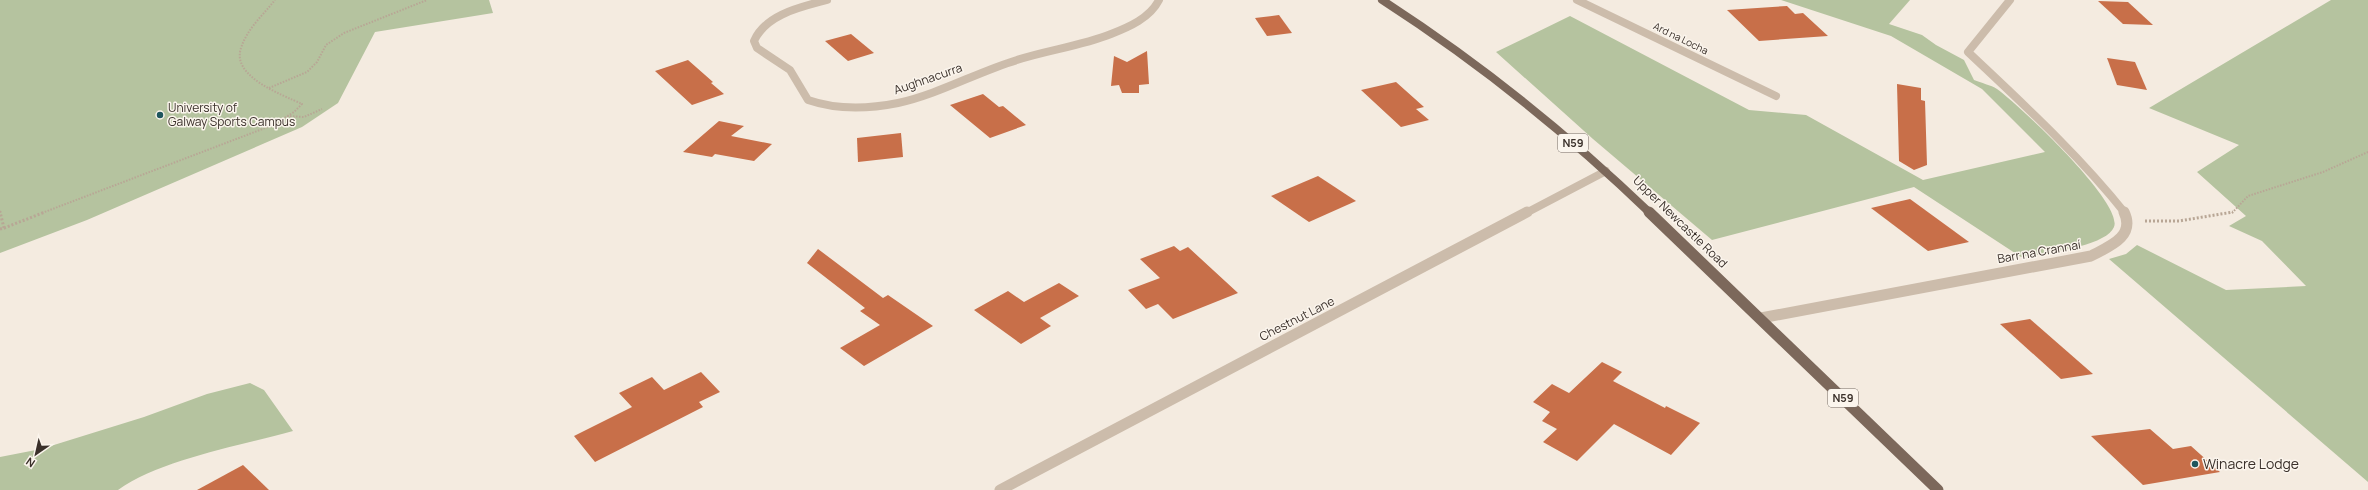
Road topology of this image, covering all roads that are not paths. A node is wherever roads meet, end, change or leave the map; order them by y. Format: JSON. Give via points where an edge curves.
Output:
{"nodes":[{"id":1,"x":827,"y":0,"type":"edge"},
{"id":2,"x":1159,"y":0,"type":"edge"},
{"id":3,"x":1382,"y":0,"type":"edge"},
{"id":4,"x":1577,"y":0,"type":"edge"},
{"id":5,"x":2010,"y":0,"type":"edge"},
{"id":6,"x":1776,"y":96,"type":"dead end"},
{"id":7,"x":1606,"y":171,"type":"junction"},
{"id":8,"x":1761,"y":318,"type":"junction"},
{"id":9,"x":1000,"y":490,"type":"edge"},
{"id":10,"x":1938,"y":490,"type":"edge"}],
"edges":[{"from":1,"to":2,"type":"street","name":"Aughnacurra","via":[[794,10],[773,20],[757,33],[754,41],[757,48],[790,70],[808,100],[829,107],[852,108],[910,100],[1010,62],[1110,34],[1145,17]]},
{"from":3,"to":7,"type":"main road","name":"Upper Newcastle Road","number":"N59","via":[[1430,31],[1503,85]]},
{"from":4,"to":6,"type":"street","name":"Ard na Locha"},
{"from":5,"to":8,"type":"street","name":"Barr na Crannaí","via":[[1968,52],[2064,142],[2098,179],[2125,214],[2126,230],[2120,241],[2091,256]]},
{"from":7,"to":8,"type":"main road","name":"Upper Newcastle Road","number":"N59"},
{"from":7,"to":9,"type":"street","name":"Chestnut Lane"},
{"from":8,"to":10,"type":"main road","name":"Upper Newcastle Road","number":"N59"}]}
